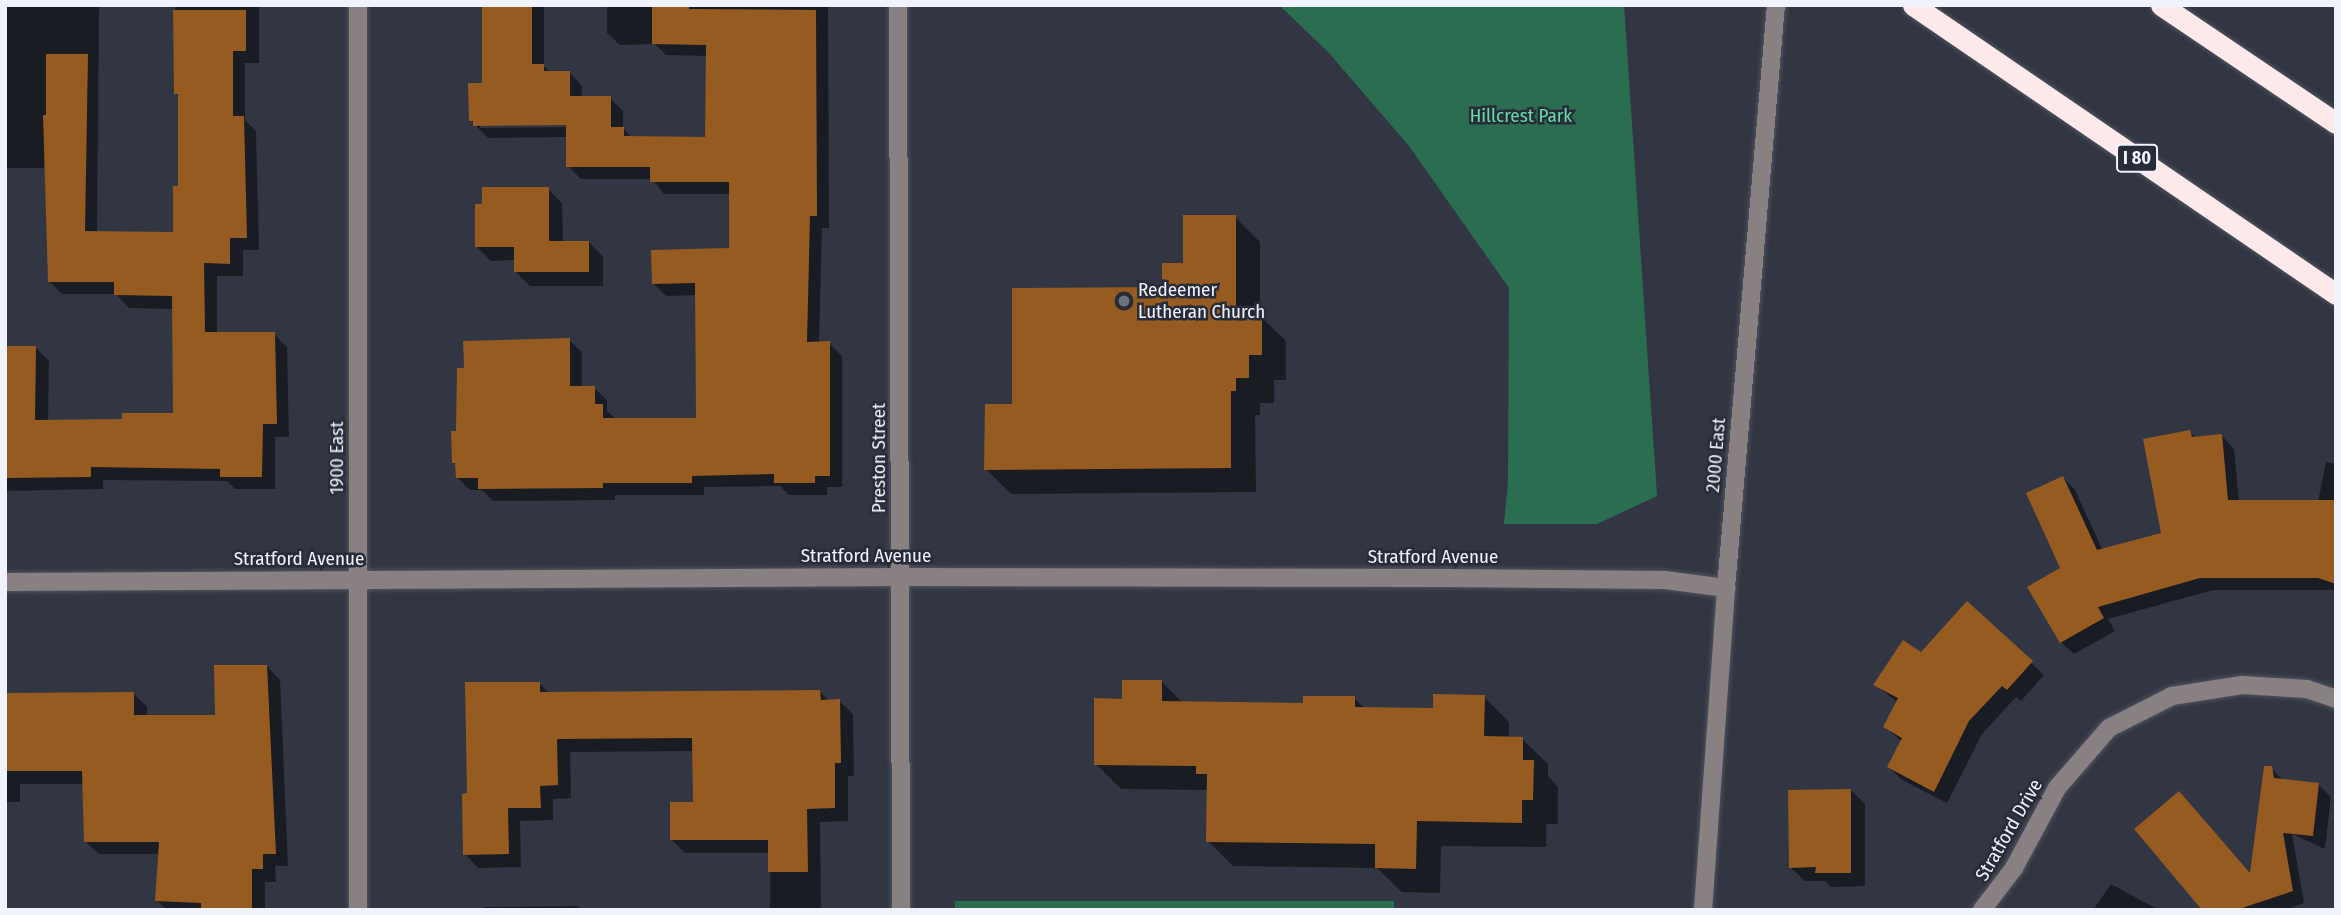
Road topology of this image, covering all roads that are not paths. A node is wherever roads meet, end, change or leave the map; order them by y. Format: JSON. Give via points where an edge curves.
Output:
{"nodes":[{"id":1,"x":358,"y":5,"type":"edge"},
{"id":2,"x":898,"y":5,"type":"edge"},
{"id":3,"x":1776,"y":5,"type":"edge"},
{"id":4,"x":1913,"y":5,"type":"edge"},
{"id":5,"x":2161,"y":5,"type":"edge"},
{"id":6,"x":2336,"y":122,"type":"edge"},
{"id":7,"x":2336,"y":294,"type":"edge"},
{"id":8,"x":900,"y":577,"type":"junction"},
{"id":9,"x":358,"y":580,"type":"junction"},
{"id":10,"x":5,"y":582,"type":"edge"},
{"id":11,"x":1726,"y":588,"type":"junction"},
{"id":12,"x":2336,"y":699,"type":"edge"},
{"id":13,"x":358,"y":910,"type":"edge"},
{"id":14,"x":901,"y":910,"type":"edge"},
{"id":15,"x":1703,"y":910,"type":"edge"},
{"id":16,"x":1982,"y":910,"type":"edge"}],
"edges":[{"from":1,"to":9,"type":"street","name":"1900 East"},
{"from":2,"to":8,"type":"street","name":"Preston Street"},
{"from":3,"to":11,"type":"street","name":"2000 East"},
{"from":4,"to":7,"type":"highway","number":"I 80"},
{"from":5,"to":6,"type":"highway"},
{"from":8,"to":9,"type":"street","name":"Stratford Avenue"},
{"from":8,"to":11,"type":"street","name":"Stratford Avenue","via":[[1665,580]]},
{"from":8,"to":14,"type":"street","name":"Preston Street"},
{"from":9,"to":10,"type":"street","name":"Stratford Avenue"},
{"from":9,"to":13,"type":"street","name":"1900 East"},
{"from":11,"to":15,"type":"street","name":"2000 East"},
{"from":12,"to":16,"type":"street","name":"Stratford Drive","via":[[2307,689],[2242,685],[2172,696],[2109,728],[2057,788],[2014,868]]}]}
